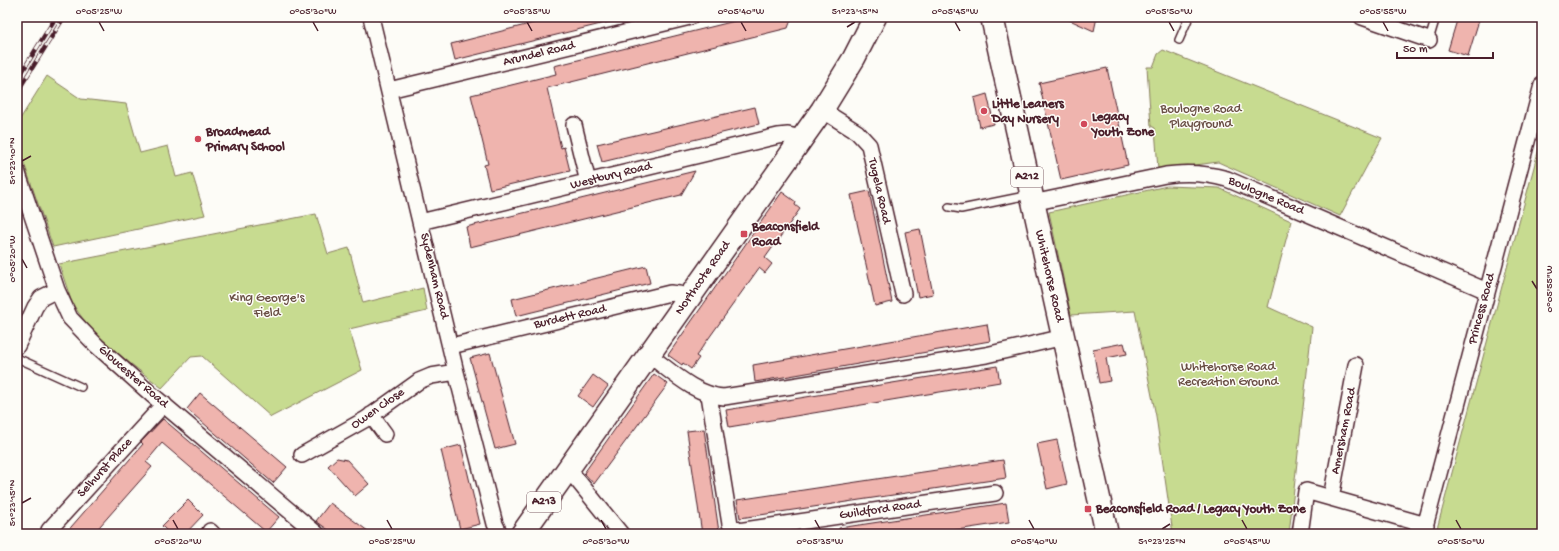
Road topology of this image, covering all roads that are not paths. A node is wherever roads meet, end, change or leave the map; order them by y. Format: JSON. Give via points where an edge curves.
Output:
{"nodes":[{"id":1,"x":371,"y":17,"type":"edge"},
{"id":2,"x":690,"y":17,"type":"edge"},
{"id":3,"x":875,"y":17,"type":"edge"},
{"id":4,"x":992,"y":17,"type":"edge"},
{"id":5,"x":1189,"y":17,"type":"edge"},
{"id":6,"x":1362,"y":17,"type":"edge"},
{"id":7,"x":1436,"y":17,"type":"edge"},
{"id":8,"x":1179,"y":40,"type":"dead end"},
{"id":9,"x":1429,"y":40,"type":"joint"},
{"id":10,"x":1542,"y":85,"type":"edge"},
{"id":11,"x":389,"y":90,"type":"junction"},
{"id":12,"x":822,"y":110,"type":"junction"},
{"id":13,"x":574,"y":125,"type":"dead end"},
{"id":14,"x":802,"y":138,"type":"junction"},
{"id":15,"x":17,"y":171,"type":"edge"},
{"id":16,"x":588,"y":182,"type":"junction"},
{"id":17,"x":1032,"y":199,"type":"junction"},
{"id":18,"x":949,"y":207,"type":"dead end"},
{"id":19,"x":420,"y":222,"type":"junction"},
{"id":20,"x":57,"y":290,"type":"junction"},
{"id":21,"x":1487,"y":291,"type":"junction"},
{"id":22,"x":903,"y":294,"type":"dead end"},
{"id":23,"x":689,"y":297,"type":"junction"},
{"id":24,"x":1064,"y":338,"type":"junction"},
{"id":25,"x":17,"y":346,"type":"edge"},
{"id":26,"x":451,"y":346,"type":"junction"},
{"id":27,"x":649,"y":355,"type":"junction"},
{"id":28,"x":17,"y":358,"type":"edge"},
{"id":29,"x":1356,"y":365,"type":"dead end"},
{"id":30,"x":456,"y":372,"type":"junction"},
{"id":31,"x":81,"y":387,"type":"dead end"},
{"id":32,"x":709,"y":395,"type":"junction"},
{"id":33,"x":164,"y":404,"type":"junction"},
{"id":34,"x":371,"y":416,"type":"junction"},
{"id":35,"x":385,"y":434,"type":"dead end"},
{"id":36,"x":302,"y":455,"type":"dead end"},
{"id":37,"x":567,"y":471,"type":"junction"},
{"id":38,"x":995,"y":493,"type":"dead end"},
{"id":39,"x":1331,"y":498,"type":"junction"},
{"id":40,"x":1425,"y":529,"type":"edge"},
{"id":41,"x":49,"y":534,"type":"edge"},
{"id":42,"x":317,"y":534,"type":"edge"},
{"id":43,"x":500,"y":534,"type":"edge"},
{"id":44,"x":522,"y":534,"type":"edge"},
{"id":45,"x":621,"y":534,"type":"edge"},
{"id":46,"x":1107,"y":534,"type":"edge"},
{"id":47,"x":1300,"y":534,"type":"edge"}],
"edges":[{"from":1,"to":11,"type":"street","name":"Sydenham Road"},
{"from":2,"to":11,"type":"street","name":"Arundel Road"},
{"from":3,"to":12,"type":"main road","name":"Northcote Road","number":"A213","via":[[850,65]]},
{"from":4,"to":17,"type":"main road","name":"Whitehorse Road","number":"A212"},
{"from":5,"to":8,"type":"lane"},
{"from":6,"to":9,"type":"street"},
{"from":7,"to":9,"type":"lane"},
{"from":10,"to":21,"type":"street","name":"Princess Road"},
{"from":11,"to":19,"type":"street","name":"Sydenham Road"},
{"from":12,"to":14,"type":"main road","name":"Northcote Road","number":"A213"},
{"from":12,"to":22,"type":"street","name":"Tugela Road","via":[[857,132],[869,145]]},
{"from":13,"to":16,"type":"street"},
{"from":14,"to":16,"type":"street","name":"Westbury Road","via":[[778,136]]},
{"from":14,"to":23,"type":"main road","name":"Northcote Road","number":"A213"},
{"from":15,"to":20,"type":"street","name":"Gloucester Road"},
{"from":16,"to":19,"type":"street","name":"Westbury Road"},
{"from":17,"to":18,"type":"lane","via":[[961,209]]},
{"from":17,"to":21,"type":"street","name":"Boulogne Road","via":[[1166,175],[1211,174]]},
{"from":17,"to":24,"type":"main road","name":"Whitehorse Road","number":"A212"},
{"from":19,"to":26,"type":"street","name":"Sydenham Road"},
{"from":20,"to":25,"type":"street","via":[[41,298]]},
{"from":20,"to":33,"type":"street","name":"Gloucester Road","via":[[66,310],[79,327]]},
{"from":21,"to":40,"type":"street","name":"Princess Road"},
{"from":23,"to":26,"type":"street","name":"Burdett Road","via":[[670,294]]},
{"from":23,"to":27,"type":"main road","name":"Northcote Road","number":"A213"},
{"from":24,"to":32,"type":"street","via":[[986,355],[754,393],[724,397]]},
{"from":24,"to":46,"type":"main road","name":"Whitehorse Road","number":"A212"},
{"from":26,"to":30,"type":"street","name":"Sydenham Road"},
{"from":27,"to":32,"type":"street"},
{"from":27,"to":37,"type":"main road","name":"Northcote Road","number":"A213"},
{"from":28,"to":31,"type":"lane"},
{"from":29,"to":39,"type":"street","name":"Amersham Road"},
{"from":30,"to":34,"type":"street","name":"Owen Close","via":[[430,376],[419,381]]},
{"from":30,"to":43,"type":"street","name":"Sydenham Road","via":[[494,524]]},
{"from":32,"to":38,"type":"street","name":"Guildford Road","via":[[730,524],[738,531]]},
{"from":33,"to":41,"type":"street","name":"Selhurst Place","via":[[49,530]]},
{"from":33,"to":42,"type":"street","name":"Gloucester Road"},
{"from":34,"to":35,"type":"street"},
{"from":34,"to":36,"type":"street","name":"Owen Close"},
{"from":37,"to":44,"type":"main road","name":"Northcote Road","number":"A213"},
{"from":37,"to":45,"type":"street","via":[[574,476]]},
{"from":39,"to":40,"type":"street"},
{"from":39,"to":47,"type":"street","via":[[1306,491]]}]}
